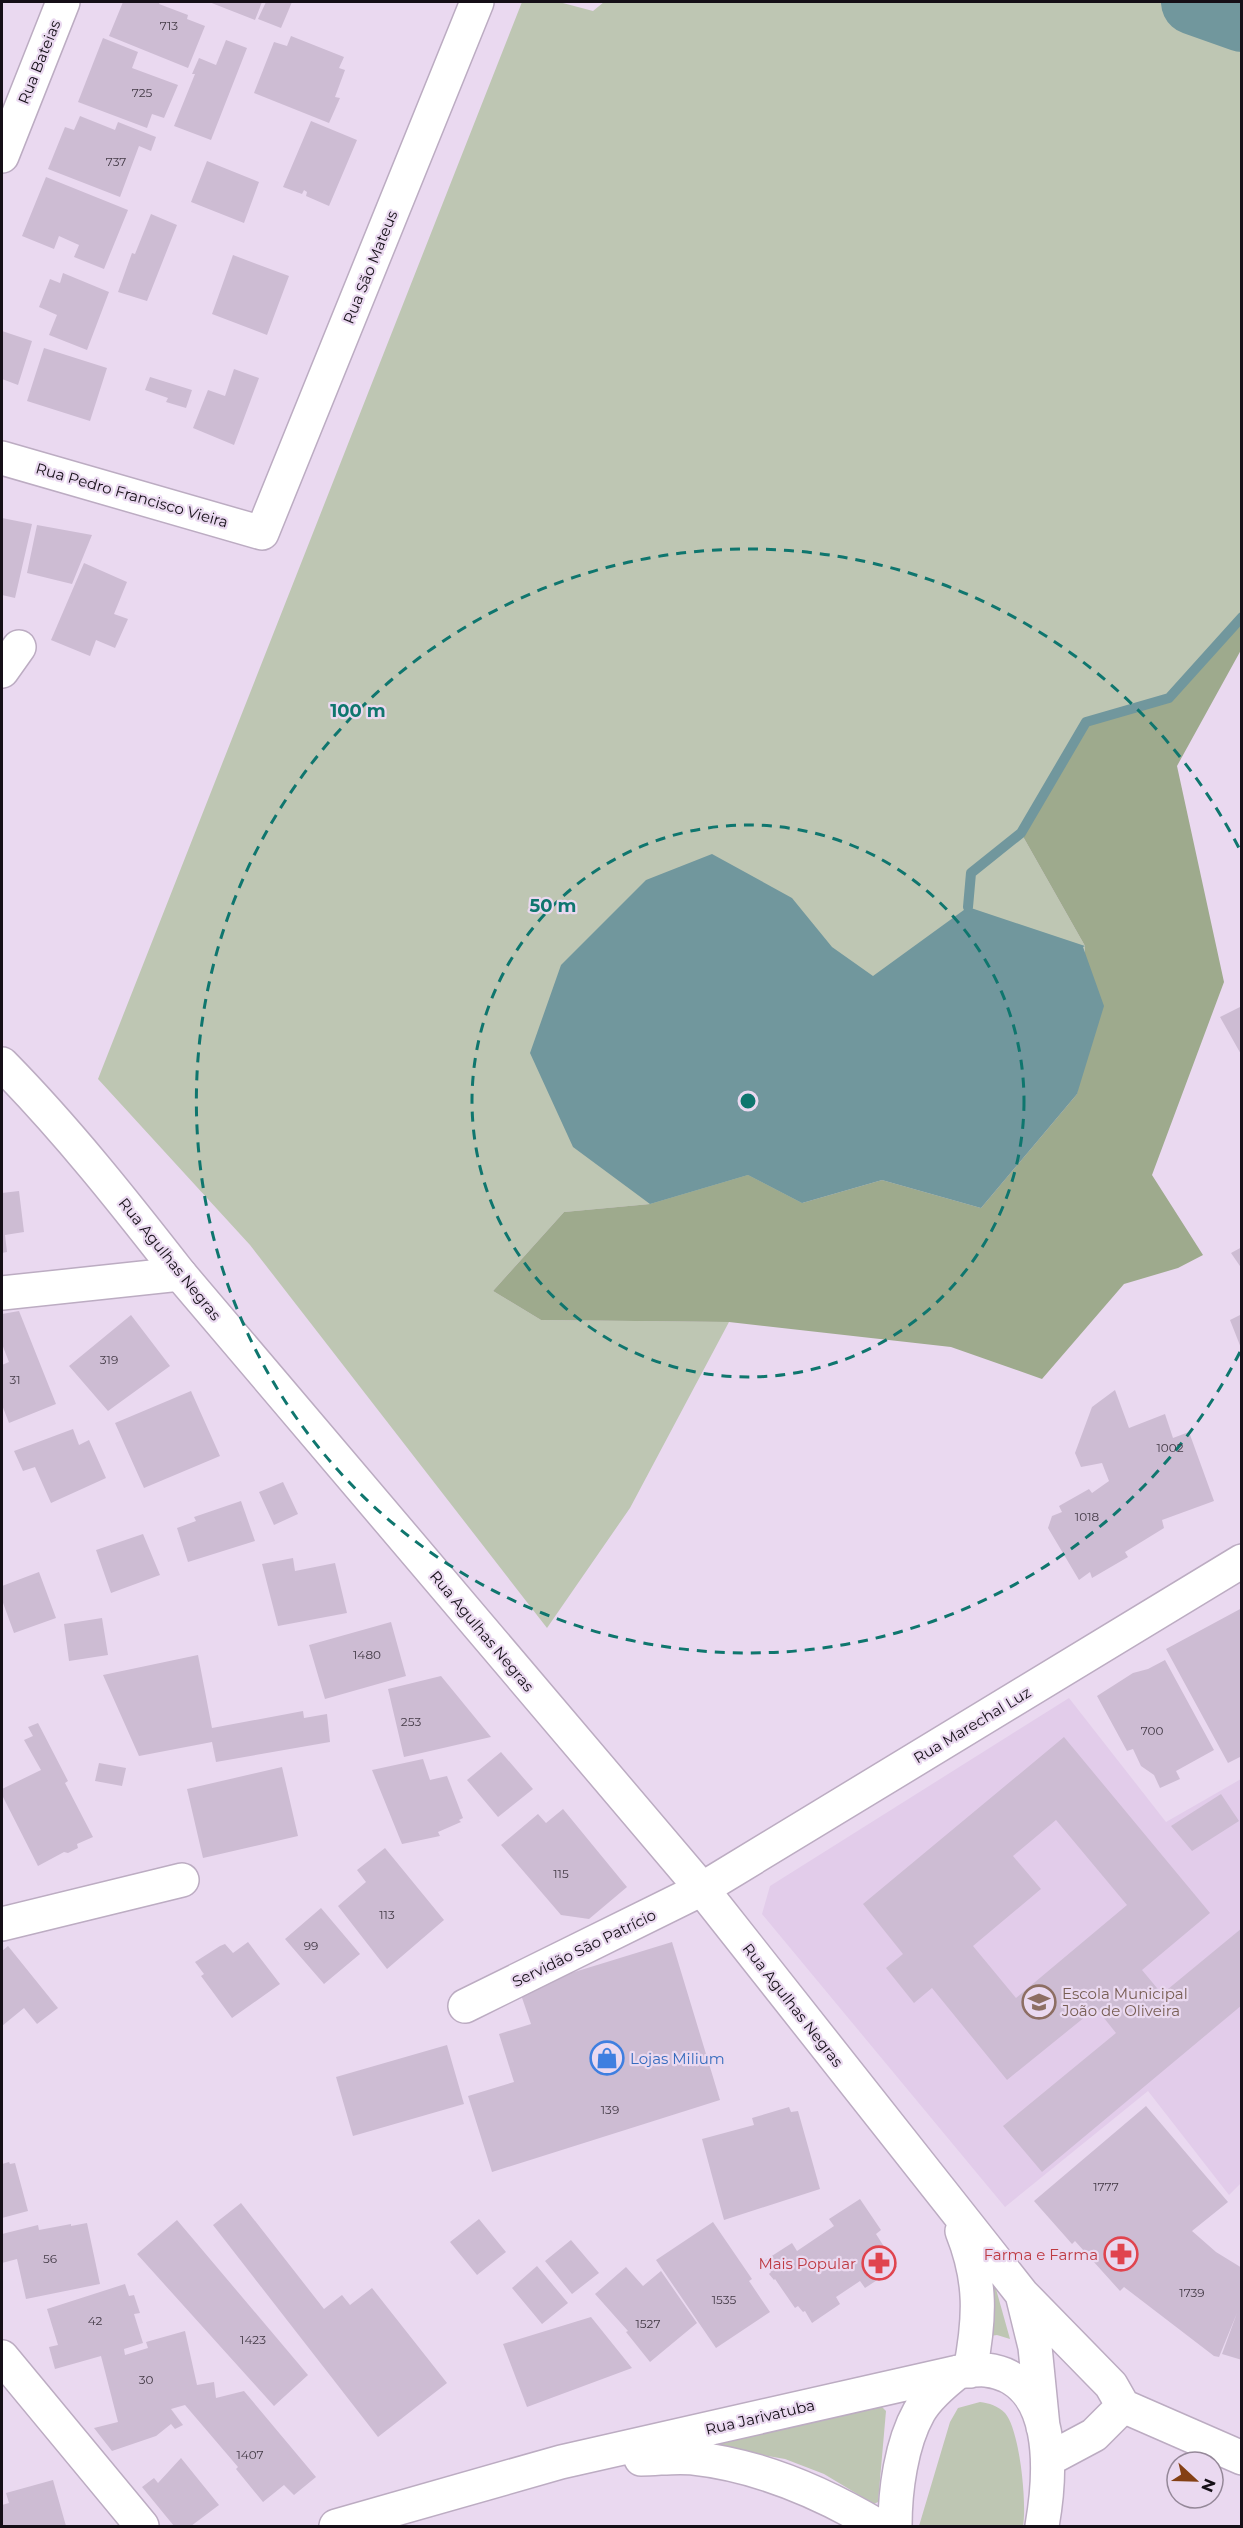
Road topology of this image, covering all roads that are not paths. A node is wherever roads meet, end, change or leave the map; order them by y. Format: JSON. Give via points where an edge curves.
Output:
{"nodes":[{"id":1,"x":63,"y":2,"type":"edge"},
{"id":2,"x":477,"y":2,"type":"edge"},
{"id":3,"x":2,"y":156,"type":"edge"},
{"id":4,"x":2,"y":458,"type":"edge"},
{"id":5,"x":262,"y":533,"type":"joint"},
{"id":6,"x":2,"y":1064,"type":"edge"},
{"id":7,"x":180,"y":1274,"type":"junction"},
{"id":8,"x":2,"y":1293,"type":"edge"},
{"id":9,"x":1242,"y":1561,"type":"edge"},
{"id":10,"x":182,"y":1880,"type":"dead end"},
{"id":11,"x":702,"y":1890,"type":"junction"},
{"id":12,"x":2,"y":1924,"type":"edge"},
{"id":13,"x":465,"y":2006,"type":"dead end"},
{"id":14,"x":953,"y":2207,"type":"junction"},
{"id":15,"x":1022,"y":2294,"type":"junction"},
{"id":16,"x":2,"y":2356,"type":"edge"},
{"id":17,"x":1097,"y":2370,"type":"junction"},
{"id":18,"x":964,"y":2371,"type":"junction"},
{"id":19,"x":1022,"y":2373,"type":"junction"},
{"id":20,"x":1123,"y":2406,"type":"junction"},
{"id":21,"x":1242,"y":2457,"type":"edge"},
{"id":22,"x":1049,"y":2459,"type":"junction"},
{"id":23,"x":561,"y":2462,"type":"junction"},
{"id":24,"x":142,"y":2526,"type":"edge"},
{"id":25,"x":336,"y":2526,"type":"edge"},
{"id":26,"x":878,"y":2526,"type":"edge"},
{"id":27,"x":895,"y":2526,"type":"edge"},
{"id":28,"x":1042,"y":2526,"type":"edge"}],
"edges":[{"from":1,"to":3,"type":"main road","name":"Rua Bateias"},
{"from":2,"to":5,"type":"main road","name":"Rua São Mateus"},
{"from":4,"to":5,"type":"main road","name":"Rua Pedro Francisco Vieira"},
{"from":6,"to":7,"type":"main road","name":"Rua Agulhas Negras","via":[[67,1135]]},
{"from":7,"to":8,"type":"main road"},
{"from":7,"to":11,"type":"main road","name":"Rua Agulhas Negras"},
{"from":9,"to":11,"type":"main road","name":"Rua Marechal Luz"},
{"from":10,"to":12,"type":"main road"},
{"from":11,"to":13,"type":"main road","name":"Servidão São Patrício"},
{"from":11,"to":14,"type":"main road","name":"Rua Agulhas Negras"},
{"from":14,"to":15,"type":"main road","name":"Rua Agulhas Negras"},
{"from":14,"to":18,"type":"main road","name":"Rua Agulhas Negras","via":[[973,2258],[977,2284],[978,2313]]},
{"from":15,"to":17,"type":"main road","name":"Rua Agulhas Negras"},
{"from":15,"to":19,"type":"main road","name":"Rua Agulhas Negras","via":[[1035,2347]]},
{"from":16,"to":24,"type":"main road"},
{"from":17,"to":19,"type":"main road"},
{"from":17,"to":20,"type":"main road"},
{"from":18,"to":19,"type":"main road","name":"Rua Jarivatuba"},
{"from":18,"to":23,"type":"main road","name":"Rua Jarivatuba"},
{"from":18,"to":27,"type":"main road","via":[[940,2386],[919,2412],[904,2452],[895,2499]]},
{"from":19,"to":22,"type":"main road","name":"Rua Agulhas Negras","via":[[1043,2427]]},
{"from":20,"to":21,"type":"main road"},
{"from":20,"to":22,"type":"main road","via":[[1094,2435]]},
{"from":22,"to":28,"type":"main road","name":"Rua Agulhas Negras"},
{"from":23,"to":25,"type":"main road","name":"Rua Jarivatuba"},
{"from":23,"to":26,"type":"main road","name":"Rua Jarivatuba","via":[[690,2458],[749,2468],[806,2489]]}]}
